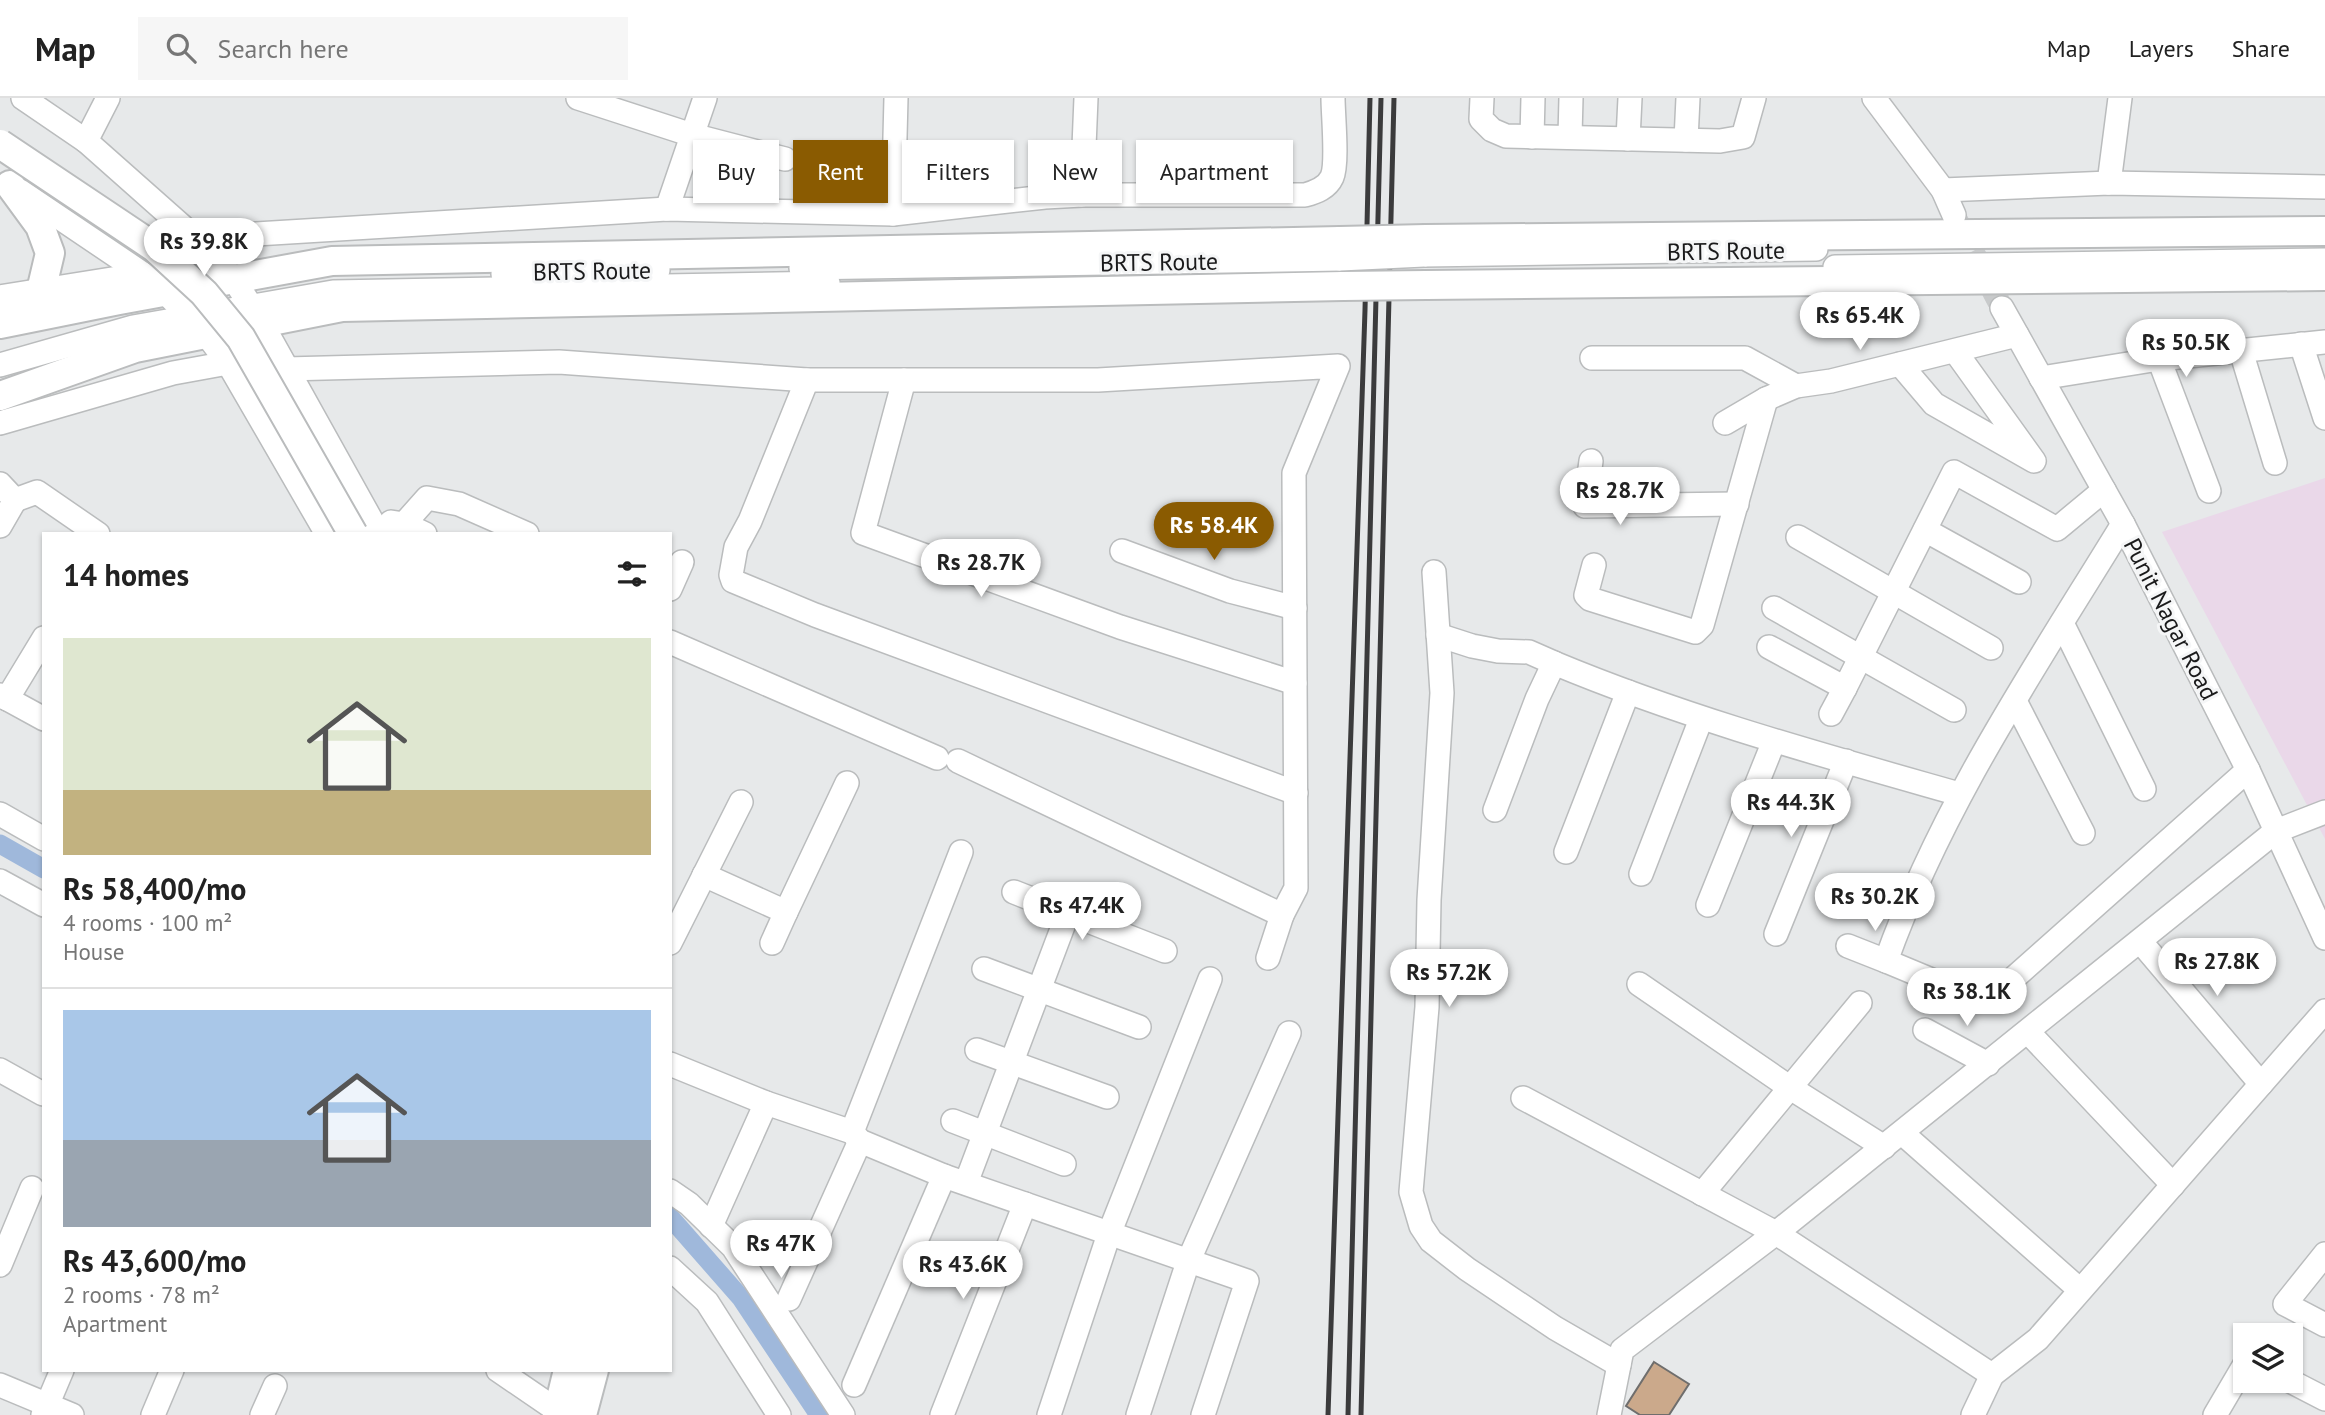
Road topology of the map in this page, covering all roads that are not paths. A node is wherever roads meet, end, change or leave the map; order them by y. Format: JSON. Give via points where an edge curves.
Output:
{"nodes":[{"id":1,"x":23,"y":98,"type":"edge"},
{"id":2,"x":108,"y":98,"type":"edge"},
{"id":3,"x":578,"y":98,"type":"edge"},
{"id":4,"x":705,"y":98,"type":"edge"},
{"id":5,"x":896,"y":98,"type":"edge"},
{"id":6,"x":1086,"y":98,"type":"edge"},
{"id":7,"x":1333,"y":98,"type":"edge"},
{"id":8,"x":1482,"y":98,"type":"edge"},
{"id":9,"x":1533,"y":98,"type":"edge"},
{"id":10,"x":1571,"y":98,"type":"edge"},
{"id":11,"x":1630,"y":98,"type":"edge"},
{"id":12,"x":1688,"y":98,"type":"edge"},
{"id":13,"x":1754,"y":98,"type":"edge"},
{"id":14,"x":1874,"y":98,"type":"edge"},
{"id":15,"x":2120,"y":98,"type":"edge"},
{"id":16,"x":692,"y":135,"type":"junction"},
{"id":17,"x":1532,"y":136,"type":"junction"},
{"id":18,"x":1570,"y":136,"type":"junction"},
{"id":19,"x":1628,"y":139,"type":"junction"},
{"id":20,"x":1084,"y":140,"type":"edge"},
{"id":21,"x":1686,"y":140,"type":"junction"},
{"id":22,"x":86,"y":141,"type":"junction"},
{"id":23,"x":0,"y":144,"type":"edge"},
{"id":24,"x":785,"y":159,"type":"dead end"},
{"id":25,"x":5,"y":181,"type":"edge"},
{"id":26,"x":2109,"y":183,"type":"junction"},
{"id":27,"x":2325,"y":187,"type":"edge"},
{"id":28,"x":1942,"y":190,"type":"junction"},
{"id":29,"x":1122,"y":195,"type":"edge"},
{"id":30,"x":1028,"y":199,"type":"edge"},
{"id":31,"x":667,"y":209,"type":"junction"},
{"id":32,"x":893,"y":214,"type":"junction"},
{"id":33,"x":1954,"y":215,"type":"tunnel mouth"},
{"id":34,"x":2325,"y":231,"type":"edge"},
{"id":35,"x":2325,"y":243,"type":"edge"},
{"id":36,"x":209,"y":250,"type":"junction"},
{"id":37,"x":2325,"y":260,"type":"edge"},
{"id":38,"x":1425,"y":263,"type":"junction"},
{"id":39,"x":1341,"y":265,"type":"junction"},
{"id":40,"x":2325,"y":276,"type":"edge"},
{"id":41,"x":41,"y":291,"type":"junction"},
{"id":42,"x":0,"y":297,"type":"edge"},
{"id":43,"x":247,"y":301,"type":"junction"},
{"id":44,"x":177,"y":305,"type":"junction"},
{"id":45,"x":2002,"y":308,"type":"tunnel mouth"},
{"id":46,"x":0,"y":323,"type":"edge"},
{"id":47,"x":2017,"y":335,"type":"junction"},
{"id":48,"x":2325,"y":342,"type":"edge"},
{"id":49,"x":2301,"y":344,"type":"junction"},
{"id":50,"x":1955,"y":351,"type":"junction"},
{"id":51,"x":2241,"y":351,"type":"junction"},
{"id":52,"x":1592,"y":358,"type":"dead end"},
{"id":53,"x":2159,"y":359,"type":"junction"},
{"id":54,"x":1,"y":360,"type":"edge"},
{"id":55,"x":228,"y":363,"type":"junction"},
{"id":56,"x":1900,"y":365,"type":"junction"},
{"id":57,"x":286,"y":369,"type":"junction"},
{"id":58,"x":2041,"y":378,"type":"junction"},
{"id":59,"x":807,"y":380,"type":"junction"},
{"id":60,"x":904,"y":380,"type":"junction"},
{"id":61,"x":1796,"y":386,"type":"junction"},
{"id":62,"x":0,"y":396,"type":"edge"},
{"id":63,"x":1766,"y":399,"type":"junction"},
{"id":64,"x":2325,"y":418,"type":"edge"},
{"id":65,"x":0,"y":423,"type":"edge"},
{"id":66,"x":1725,"y":423,"type":"dead end"},
{"id":67,"x":1591,"y":461,"type":"dead end"},
{"id":68,"x":2276,"y":463,"type":"dead end"},
{"id":69,"x":2104,"y":490,"type":"junction"},
{"id":70,"x":2208,"y":491,"type":"dead end"},
{"id":71,"x":8,"y":492,"type":"edge"},
{"id":72,"x":1737,"y":504,"type":"junction"},
{"id":73,"x":404,"y":524,"type":"junction"},
{"id":74,"x":2123,"y":524,"type":"junction"},
{"id":75,"x":0,"y":526,"type":"edge"},
{"id":76,"x":367,"y":529,"type":"edge"},
{"id":77,"x":1925,"y":530,"type":"junction"},
{"id":78,"x":96,"y":532,"type":"edge"},
{"id":79,"x":326,"y":532,"type":"edge"},
{"id":80,"x":421,"y":532,"type":"edge"},
{"id":81,"x":522,"y":532,"type":"edge"},
{"id":82,"x":1798,"y":537,"type":"dead end"},
{"id":83,"x":1122,"y":551,"type":"dead end"},
{"id":84,"x":682,"y":562,"type":"dead end"},
{"id":85,"x":1594,"y":565,"type":"dead end"},
{"id":86,"x":1434,"y":572,"type":"dead end"},
{"id":87,"x":2019,"y":582,"type":"dead end"},
{"id":88,"x":672,"y":584,"type":"edge"},
{"id":89,"x":1894,"y":592,"type":"junction"},
{"id":90,"x":1295,"y":608,"type":"junction"},
{"id":91,"x":1774,"y":608,"type":"dead end"},
{"id":92,"x":2062,"y":623,"type":"junction"},
{"id":93,"x":1438,"y":635,"type":"junction"},
{"id":94,"x":42,"y":641,"type":"edge"},
{"id":95,"x":672,"y":643,"type":"edge"},
{"id":96,"x":1769,"y":647,"type":"dead end"},
{"id":97,"x":1991,"y":648,"type":"dead end"},
{"id":98,"x":1861,"y":657,"type":"junction"},
{"id":99,"x":1554,"y":663,"type":"junction"},
{"id":100,"x":1295,"y":683,"type":"junction"},
{"id":101,"x":1845,"y":688,"type":"junction"},
{"id":102,"x":1628,"y":692,"type":"junction"},
{"id":103,"x":4,"y":697,"type":"edge"},
{"id":104,"x":2015,"y":701,"type":"junction"},
{"id":105,"x":1954,"y":710,"type":"dead end"},
{"id":106,"x":1831,"y":714,"type":"dead end"},
{"id":107,"x":42,"y":718,"type":"edge"},
{"id":108,"x":1701,"y":719,"type":"junction"},
{"id":109,"x":1774,"y":741,"type":"junction"},
{"id":110,"x":1846,"y":761,"type":"junction"},
{"id":111,"x":2248,"y":771,"type":"junction"},
{"id":112,"x":847,"y":783,"type":"dead end"},
{"id":113,"x":2144,"y":789,"type":"dead end"},
{"id":114,"x":1296,"y":793,"type":"junction"},
{"id":115,"x":1959,"y":794,"type":"junction"},
{"id":116,"x":741,"y":802,"type":"dead end"},
{"id":117,"x":1495,"y":810,"type":"dead end"},
{"id":118,"x":2325,"y":812,"type":"edge"},
{"id":119,"x":0,"y":814,"type":"edge"},
{"id":120,"x":2276,"y":831,"type":"junction"},
{"id":121,"x":2083,"y":833,"type":"dead end"},
{"id":122,"x":42,"y":838,"type":"edge"},
{"id":123,"x":961,"y":852,"type":"dead end"},
{"id":124,"x":1566,"y":852,"type":"dead end"},
{"id":125,"x":1641,"y":874,"type":"dead end"},
{"id":126,"x":704,"y":875,"type":"junction"},
{"id":127,"x":0,"y":881,"type":"edge"},
{"id":128,"x":1014,"y":892,"type":"dead end"},
{"id":129,"x":42,"y":904,"type":"edge"},
{"id":130,"x":1708,"y":905,"type":"dead end"},
{"id":131,"x":786,"y":912,"type":"junction"},
{"id":132,"x":1068,"y":913,"type":"junction"},
{"id":133,"x":1282,"y":915,"type":"junction"},
{"id":134,"x":1776,"y":934,"type":"dead end"},
{"id":135,"x":2325,"y":938,"type":"edge"},
{"id":136,"x":672,"y":939,"type":"edge"},
{"id":137,"x":2140,"y":941,"type":"junction"},
{"id":138,"x":772,"y":943,"type":"dead end"},
{"id":139,"x":1848,"y":946,"type":"dead end"},
{"id":140,"x":1165,"y":951,"type":"dead end"},
{"id":141,"x":1268,"y":958,"type":"dead end"},
{"id":142,"x":1886,"y":961,"type":"junction"},
{"id":143,"x":984,"y":969,"type":"dead end"},
{"id":144,"x":1210,"y":979,"type":"dead end"},
{"id":145,"x":1639,"y":984,"type":"dead end"},
{"id":146,"x":1038,"y":990,"type":"junction"},
{"id":147,"x":1860,"y":1003,"type":"dead end"},
{"id":148,"x":2325,"y":1011,"type":"edge"},
{"id":149,"x":1139,"y":1027,"type":"dead end"},
{"id":150,"x":1925,"y":1030,"type":"dead end"},
{"id":151,"x":2028,"y":1032,"type":"junction"},
{"id":152,"x":1289,"y":1033,"type":"dead end"},
{"id":153,"x":977,"y":1050,"type":"dead end"},
{"id":154,"x":1011,"y":1062,"type":"junction"},
{"id":155,"x":1987,"y":1064,"type":"junction"},
{"id":156,"x":672,"y":1065,"type":"edge"},
{"id":157,"x":0,"y":1070,"type":"edge"},
{"id":158,"x":2261,"y":1084,"type":"junction"},
{"id":159,"x":1789,"y":1087,"type":"junction"},
{"id":160,"x":42,"y":1093,"type":"edge"},
{"id":161,"x":1107,"y":1097,"type":"dead end"},
{"id":162,"x":1523,"y":1098,"type":"dead end"},
{"id":163,"x":766,"y":1103,"type":"junction"},
{"id":164,"x":953,"y":1121,"type":"dead end"},
{"id":165,"x":984,"y":1133,"type":"junction"},
{"id":166,"x":1902,"y":1133,"type":"junction"},
{"id":167,"x":856,"y":1137,"type":"junction"},
{"id":168,"x":1884,"y":1147,"type":"junction"},
{"id":169,"x":1064,"y":1164,"type":"dead end"},
{"id":170,"x":955,"y":1180,"type":"junction"},
{"id":171,"x":2173,"y":1185,"type":"junction"},
{"id":172,"x":32,"y":1188,"type":"dead end"},
{"id":173,"x":672,"y":1192,"type":"edge"},
{"id":174,"x":1702,"y":1194,"type":"junction"},
{"id":175,"x":1025,"y":1204,"type":"junction"},
{"id":176,"x":711,"y":1226,"type":"junction"},
{"id":177,"x":1776,"y":1233,"type":"junction"},
{"id":178,"x":1109,"y":1234,"type":"junction"},
{"id":179,"x":2325,"y":1254,"type":"edge"},
{"id":180,"x":1188,"y":1262,"type":"junction"},
{"id":181,"x":0,"y":1265,"type":"edge"},
{"id":182,"x":672,"y":1270,"type":"edge"},
{"id":183,"x":2080,"y":1290,"type":"junction"},
{"id":184,"x":789,"y":1299,"type":"dead end"},
{"id":185,"x":2325,"y":1325,"type":"edge"},
{"id":186,"x":1619,"y":1365,"type":"junction"},
{"id":187,"x":61,"y":1372,"type":"edge"},
{"id":188,"x":171,"y":1372,"type":"edge"},
{"id":189,"x":501,"y":1372,"type":"edge"},
{"id":190,"x":568,"y":1372,"type":"edge"},
{"id":191,"x":593,"y":1372,"type":"edge"},
{"id":192,"x":1992,"y":1376,"type":"junction"},
{"id":193,"x":2233,"y":1384,"type":"edge"},
{"id":194,"x":0,"y":1385,"type":"edge"},
{"id":195,"x":854,"y":1385,"type":"dead end"},
{"id":196,"x":275,"y":1387,"type":"dead end"},
{"id":197,"x":2303,"y":1388,"type":"edge"},
{"id":198,"x":2325,"y":1399,"type":"edge"},
{"id":199,"x":45,"y":1410,"type":"edge"},
{"id":200,"x":566,"y":1414,"type":"edge"},
{"id":201,"x":72,"y":1415,"type":"edge"},
{"id":202,"x":153,"y":1415,"type":"edge"},
{"id":203,"x":262,"y":1415,"type":"edge"},
{"id":204,"x":779,"y":1415,"type":"edge"},
{"id":205,"x":843,"y":1415,"type":"edge"},
{"id":206,"x":942,"y":1415,"type":"edge"},
{"id":207,"x":1049,"y":1415,"type":"edge"},
{"id":208,"x":1138,"y":1415,"type":"edge"},
{"id":209,"x":1203,"y":1415,"type":"edge"},
{"id":210,"x":1609,"y":1415,"type":"edge"},
{"id":211,"x":1973,"y":1415,"type":"edge"},
{"id":212,"x":2215,"y":1415,"type":"edge"}],
"edges":[{"from":1,"to":22,"type":"street"},
{"from":2,"to":22,"type":"street"},
{"from":3,"to":16,"type":"street"},
{"from":4,"to":16,"type":"street"},
{"from":5,"to":32,"type":"street"},
{"from":6,"to":20,"type":"street"},
{"from":7,"to":29,"type":"street","via":[[1335,165],[1332,178],[1321,190],[1305,195]]},
{"from":8,"to":17,"type":"street","via":[[1481,119],[1492,130],[1506,136]]},
{"from":9,"to":17,"type":"street"},
{"from":10,"to":18,"type":"street"},
{"from":11,"to":19,"type":"street"},
{"from":12,"to":21,"type":"street"},
{"from":13,"to":21,"type":"street","via":[[1743,137]]},
{"from":14,"to":28,"type":"street"},
{"from":15,"to":26,"type":"street"},
{"from":16,"to":24,"type":"street"},
{"from":16,"to":31,"type":"street"},
{"from":17,"to":18,"type":"street"},
{"from":18,"to":19,"type":"street"},
{"from":19,"to":21,"type":"street"},
{"from":22,"to":36,"type":"street"},
{"from":23,"to":76,"type":"main road","bridge":true,"via":[[154,247],[204,293],[241,338]]},
{"from":25,"to":41,"type":"main road","via":[[40,226],[50,253]]},
{"from":25,"to":44,"type":"street"},
{"from":26,"to":27,"type":"street"},
{"from":26,"to":28,"type":"street"},
{"from":28,"to":33,"type":"street"},
{"from":30,"to":32,"type":"street"},
{"from":31,"to":32,"type":"street"},
{"from":31,"to":36,"type":"street","via":[[256,234]]},
{"from":34,"to":38,"type":"main road"},
{"from":35,"to":38,"type":"street","name":"BRTS Route"},
{"from":36,"to":43,"type":"street"},
{"from":37,"to":38,"type":"street","name":"BRTS Route"},
{"from":38,"to":39,"type":"main road","bridge":true},
{"from":38,"to":39,"type":"main road","bridge":true},
{"from":38,"to":40,"type":"main road"},
{"from":39,"to":43,"type":"main road","via":[[342,307]]},
{"from":39,"to":43,"type":"main road","via":[[332,261]]},
{"from":41,"to":42,"type":"street"},
{"from":41,"to":44,"type":"street"},
{"from":41,"to":46,"type":"main road","via":[[25,309]]},
{"from":43,"to":44,"type":"main road"},
{"from":43,"to":44,"type":"main road"},
{"from":43,"to":57,"type":"street"},
{"from":44,"to":46,"type":"main road"},
{"from":44,"to":54,"type":"street","via":[[133,327]]},
{"from":44,"to":55,"type":"street"},
{"from":44,"to":62,"type":"main road","via":[[135,348]]},
{"from":45,"to":47,"type":"street","name":"Punit Nagar Road"},
{"from":47,"to":50,"type":"street"},
{"from":47,"to":58,"type":"street","name":"Punit Nagar Road"},
{"from":48,"to":49,"type":"street"},
{"from":49,"to":51,"type":"street"},
{"from":49,"to":64,"type":"street"},
{"from":50,"to":56,"type":"street"},
{"from":50,"to":56,"type":"street","via":[[2038,467],[1934,404]]},
{"from":51,"to":53,"type":"street"},
{"from":51,"to":68,"type":"street"},
{"from":52,"to":61,"type":"street","via":[[1745,358]]},
{"from":53,"to":58,"type":"street"},
{"from":53,"to":70,"type":"street"},
{"from":55,"to":57,"type":"street"},
{"from":55,"to":65,"type":"street","via":[[173,373]]},
{"from":55,"to":79,"type":"street"},
{"from":56,"to":61,"type":"street"},
{"from":57,"to":59,"type":"street","via":[[559,362]]},
{"from":57,"to":76,"type":"street"},
{"from":58,"to":69,"type":"street","name":"Punit Nagar Road"},
{"from":59,"to":60,"type":"street"},
{"from":59,"to":114,"type":"street","via":[[736,547],[733,581]]},
{"from":60,"to":90,"type":"street","via":[[1098,380],[1338,366],[1294,473]]},
{"from":60,"to":100,"type":"street","via":[[863,533],[1120,627]]},
{"from":61,"to":63,"type":"street"},
{"from":63,"to":66,"type":"street"},
{"from":63,"to":72,"type":"street"},
{"from":67,"to":72,"type":"street","via":[[1585,506]]},
{"from":69,"to":74,"type":"street","name":"Punit Nagar Road"},
{"from":69,"to":77,"type":"street","via":[[2056,529],[1954,472]]},
{"from":71,"to":75,"type":"street"},
{"from":71,"to":78,"type":"street","via":[[37,492]]},
{"from":72,"to":85,"type":"street","via":[[1704,620],[1695,632],[1590,599],[1586,595]]},
{"from":73,"to":76,"type":"street"},
{"from":73,"to":80,"type":"street"},
{"from":73,"to":81,"type":"street","via":[[427,498],[458,504]]},
{"from":74,"to":92,"type":"street"},
{"from":74,"to":111,"type":"street","name":"Punit Nagar Road"},
{"from":77,"to":87,"type":"street"},
{"from":77,"to":89,"type":"street"},
{"from":82,"to":89,"type":"street"},
{"from":83,"to":90,"type":"street","via":[[1230,591]]},
{"from":84,"to":88,"type":"street"},
{"from":86,"to":93,"type":"street"},
{"from":89,"to":97,"type":"street"},
{"from":89,"to":98,"type":"street"},
{"from":90,"to":100,"type":"street"},
{"from":91,"to":98,"type":"street"},
{"from":92,"to":104,"type":"street"},
{"from":92,"to":113,"type":"street"},
{"from":93,"to":99,"type":"street","via":[[1498,652],[1529,652]]},
{"from":93,"to":186,"type":"street","via":[[1442,692],[1427,1007],[1411,1192],[1421,1226],[1431,1241],[1555,1328]]},
{"from":94,"to":103,"type":"street"},
{"from":95,"to":133,"type":"street","via":[[947,759]]},
{"from":96,"to":101,"type":"street"},
{"from":98,"to":101,"type":"street"},
{"from":98,"to":105,"type":"street"},
{"from":99,"to":102,"type":"street"},
{"from":99,"to":117,"type":"street"},
{"from":100,"to":114,"type":"street"},
{"from":101,"to":106,"type":"street"},
{"from":102,"to":108,"type":"street"},
{"from":102,"to":124,"type":"street"},
{"from":103,"to":107,"type":"street"},
{"from":104,"to":115,"type":"street"},
{"from":104,"to":121,"type":"street"},
{"from":108,"to":109,"type":"street"},
{"from":108,"to":125,"type":"street"},
{"from":109,"to":110,"type":"street"},
{"from":109,"to":130,"type":"street"},
{"from":110,"to":115,"type":"street"},
{"from":110,"to":134,"type":"street"},
{"from":111,"to":120,"type":"street","name":"Punit Nagar Road"},
{"from":111,"to":142,"type":"street","via":[[1989,1000]]},
{"from":112,"to":131,"type":"street"},
{"from":114,"to":133,"type":"street","via":[[1296,888]]},
{"from":115,"to":142,"type":"street","via":[[1907,904]]},
{"from":116,"to":126,"type":"street"},
{"from":118,"to":120,"type":"street"},
{"from":119,"to":122,"type":"street"},
{"from":120,"to":135,"type":"street","name":"Punit Nagar Road"},
{"from":120,"to":137,"type":"street"},
{"from":123,"to":167,"type":"street"},
{"from":126,"to":131,"type":"street"},
{"from":126,"to":136,"type":"street"},
{"from":127,"to":129,"type":"street"},
{"from":128,"to":132,"type":"street"},
{"from":131,"to":138,"type":"street"},
{"from":132,"to":140,"type":"street"},
{"from":132,"to":146,"type":"street"},
{"from":133,"to":141,"type":"street"},
{"from":137,"to":151,"type":"street"},
{"from":137,"to":158,"type":"street"},
{"from":139,"to":142,"type":"street"},
{"from":143,"to":146,"type":"street"},
{"from":144,"to":178,"type":"street"},
{"from":145,"to":159,"type":"street"},
{"from":146,"to":149,"type":"street"},
{"from":146,"to":154,"type":"street"},
{"from":147,"to":159,"type":"street"},
{"from":148,"to":158,"type":"street"},
{"from":150,"to":155,"type":"street"},
{"from":151,"to":155,"type":"street"},
{"from":151,"to":171,"type":"street"},
{"from":152,"to":180,"type":"street"},
{"from":153,"to":154,"type":"street"},
{"from":154,"to":161,"type":"street"},
{"from":154,"to":165,"type":"street"},
{"from":155,"to":166,"type":"street"},
{"from":156,"to":163,"type":"street"},
{"from":157,"to":160,"type":"street"},
{"from":158,"to":171,"type":"street"},
{"from":159,"to":168,"type":"street"},
{"from":159,"to":174,"type":"street"},
{"from":162,"to":174,"type":"street"},
{"from":163,"to":167,"type":"street"},
{"from":163,"to":176,"type":"street"},
{"from":164,"to":165,"type":"street"},
{"from":165,"to":169,"type":"street"},
{"from":165,"to":170,"type":"street"},
{"from":166,"to":168,"type":"street"},
{"from":166,"to":183,"type":"street"},
{"from":167,"to":170,"type":"street"},
{"from":167,"to":184,"type":"street"},
{"from":168,"to":177,"type":"street"},
{"from":170,"to":175,"type":"street"},
{"from":170,"to":195,"type":"street"},
{"from":171,"to":183,"type":"street"},
{"from":172,"to":181,"type":"street"},
{"from":173,"to":176,"type":"street"},
{"from":174,"to":177,"type":"street"},
{"from":175,"to":178,"type":"street"},
{"from":175,"to":206,"type":"street"},
{"from":176,"to":205,"type":"street","via":[[733,1247]]},
{"from":177,"to":186,"type":"street","via":[[1622,1350]]},
{"from":177,"to":192,"type":"street"},
{"from":178,"to":180,"type":"street"},
{"from":178,"to":207,"type":"street"},
{"from":179,"to":185,"type":"street","via":[[2285,1304]]},
{"from":180,"to":208,"type":"street"},
{"from":180,"to":209,"type":"street","via":[[1247,1281]]},
{"from":182,"to":204,"type":"street","via":[[707,1302]]},
{"from":183,"to":192,"type":"street","via":[[2038,1339]]},
{"from":186,"to":210,"type":"street"},
{"from":187,"to":199,"type":"street"},
{"from":188,"to":202,"type":"street"},
{"from":189,"to":200,"type":"street"},
{"from":190,"to":200,"type":"main road"},
{"from":191,"to":200,"type":"main road"},
{"from":192,"to":211,"type":"street"},
{"from":193,"to":212,"type":"street"},
{"from":194,"to":199,"type":"street"},
{"from":196,"to":203,"type":"street"},
{"from":197,"to":198,"type":"street"},
{"from":199,"to":201,"type":"street"}]}
